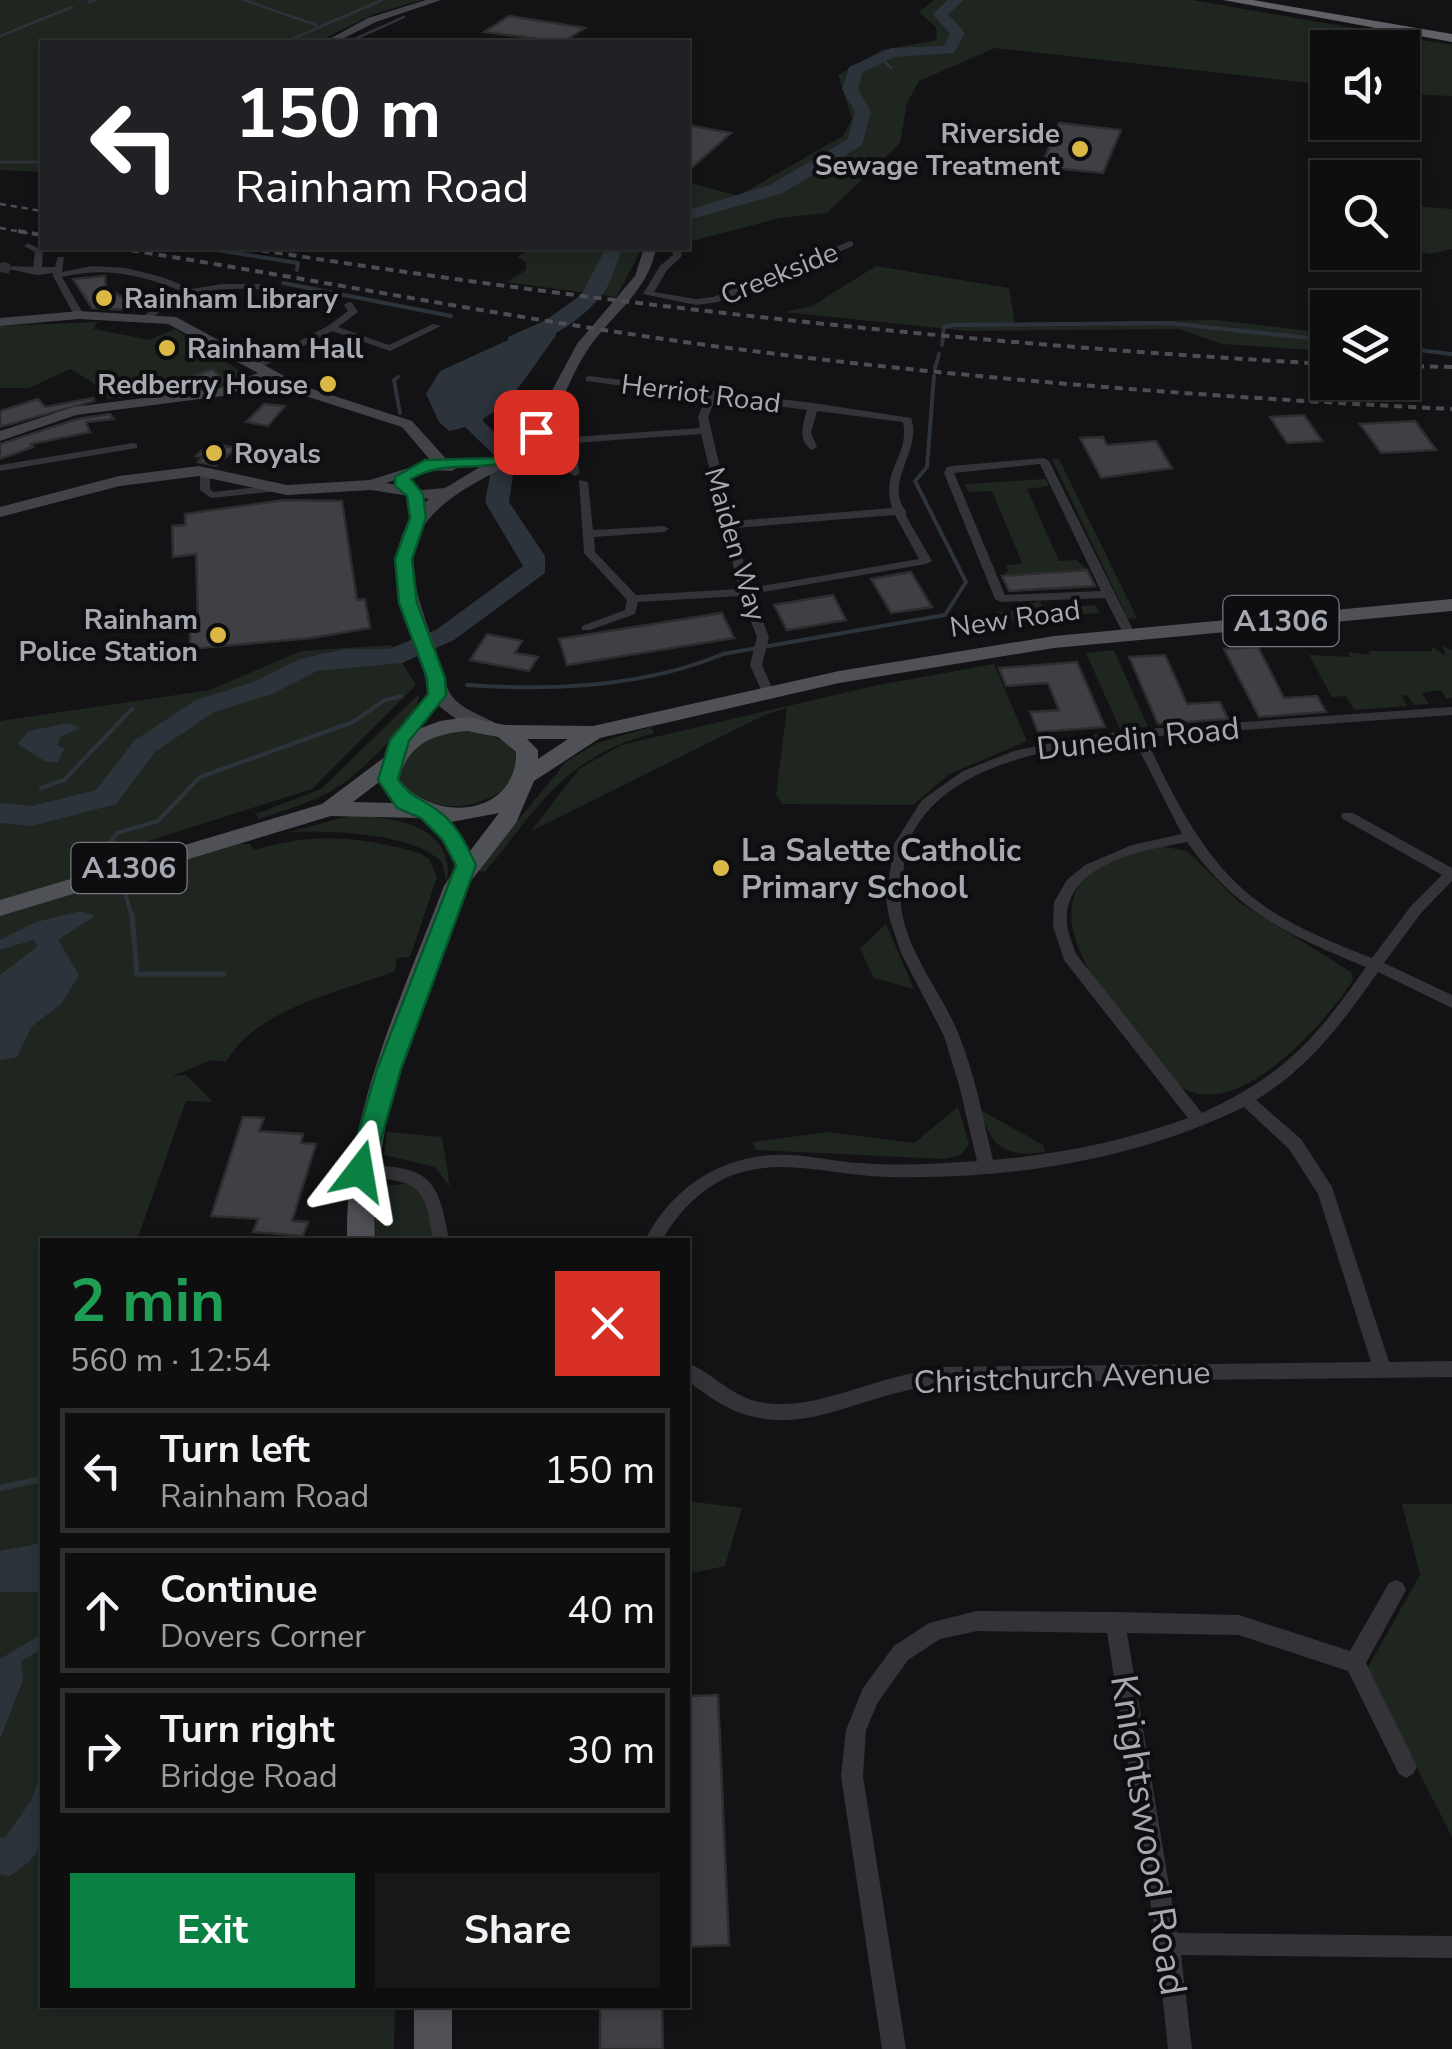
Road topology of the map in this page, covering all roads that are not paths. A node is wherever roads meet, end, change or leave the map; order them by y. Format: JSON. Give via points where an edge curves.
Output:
{"nodes":[{"id":1,"x":436,"y":0,"type":"edge"},
{"id":2,"x":1230,"y":0,"type":"edge"},
{"id":3,"x":1286,"y":0,"type":"edge"},
{"id":4,"x":1452,"y":30,"type":"edge"},
{"id":5,"x":1452,"y":38,"type":"edge"},
{"id":6,"x":333,"y":40,"type":"edge"},
{"id":7,"x":850,"y":244,"type":"dead end"},
{"id":8,"x":28,"y":246,"type":"dead end"},
{"id":9,"x":649,"y":250,"type":"edge"},
{"id":10,"x":680,"y":250,"type":"edge"},
{"id":11,"x":59,"y":268,"type":"junction"},
{"id":12,"x":12,"y":269,"type":"tunnel mouth"},
{"id":13,"x":37,"y":272,"type":"junction"},
{"id":14,"x":270,"y":287,"type":"dead end"},
{"id":15,"x":191,"y":292,"type":"junction"},
{"id":16,"x":350,"y":305,"type":"dead end"},
{"id":17,"x":79,"y":315,"type":"junction"},
{"id":18,"x":149,"y":316,"type":"junction"},
{"id":19,"x":0,"y":322,"type":"edge"},
{"id":20,"x":436,"y":326,"type":"dead end"},
{"id":21,"x":332,"y":328,"type":"junction"},
{"id":22,"x":262,"y":370,"type":"junction"},
{"id":23,"x":589,"y":380,"type":"dead end"},
{"id":24,"x":712,"y":395,"type":"junction"},
{"id":25,"x":813,"y":406,"type":"junction"},
{"id":26,"x":571,"y":419,"type":"dead end"},
{"id":27,"x":705,"y":431,"type":"junction"},
{"id":28,"x":0,"y":436,"type":"edge"},
{"id":29,"x":567,"y":440,"type":"junction"},
{"id":30,"x":133,"y":446,"type":"dead end"},
{"id":31,"x":425,"y":446,"type":"junction"},
{"id":32,"x":812,"y":448,"type":"dead end"},
{"id":33,"x":499,"y":462,"type":"junction"},
{"id":34,"x":448,"y":465,"type":"junction"},
{"id":35,"x":0,"y":468,"type":"edge"},
{"id":36,"x":411,"y":481,"type":"junction"},
{"id":37,"x":454,"y":488,"type":"junction"},
{"id":38,"x":900,"y":511,"type":"junction"},
{"id":39,"x":2,"y":512,"type":"edge"},
{"id":40,"x":418,"y":518,"type":"junction"},
{"id":41,"x":728,"y":525,"type":"junction"},
{"id":42,"x":664,"y":529,"type":"dead end"},
{"id":43,"x":588,"y":534,"type":"junction"},
{"id":44,"x":745,"y":592,"type":"junction"},
{"id":45,"x":1109,"y":594,"type":"junction"},
{"id":46,"x":633,"y":599,"type":"junction"},
{"id":47,"x":1452,"y":605,"type":"edge"},
{"id":48,"x":586,"y":628,"type":"dead end"},
{"id":49,"x":1128,"y":634,"type":"junction"},
{"id":50,"x":768,"y":692,"type":"junction"},
{"id":51,"x":437,"y":695,"type":"junction"},
{"id":52,"x":1452,"y":711,"type":"edge"},
{"id":53,"x":496,"y":729,"type":"junction"},
{"id":54,"x":593,"y":733,"type":"junction"},
{"id":55,"x":1138,"y":734,"type":"junction"},
{"id":56,"x":394,"y":757,"type":"junction"},
{"id":57,"x":529,"y":776,"type":"junction"},
{"id":58,"x":514,"y":796,"type":"junction"},
{"id":59,"x":330,"y":810,"type":"junction"},
{"id":60,"x":424,"y":812,"type":"junction"},
{"id":61,"x":1348,"y":816,"type":"dead end"},
{"id":62,"x":1186,"y":837,"type":"junction"},
{"id":63,"x":466,"y":865,"type":"junction"},
{"id":64,"x":1451,"y":874,"type":"edge"},
{"id":65,"x":0,"y":908,"type":"edge"},
{"id":66,"x":1373,"y":962,"type":"junction"},
{"id":67,"x":1452,"y":1002,"type":"edge"},
{"id":68,"x":1244,"y":1098,"type":"junction"},
{"id":69,"x":1198,"y":1119,"type":"junction"},
{"id":70,"x":987,"y":1168,"type":"junction"},
{"id":71,"x":360,"y":1171,"type":"junction"},
{"id":72,"x":361,"y":1238,"type":"edge"},
{"id":73,"x":441,"y":1238,"type":"edge"},
{"id":74,"x":653,"y":1238,"type":"edge"},
{"id":75,"x":1382,"y":1369,"type":"junction"},
{"id":76,"x":1452,"y":1369,"type":"edge"},
{"id":77,"x":690,"y":1372,"type":"edge"},
{"id":78,"x":1396,"y":1590,"type":"dead end"},
{"id":79,"x":1115,"y":1622,"type":"junction"},
{"id":80,"x":1355,"y":1663,"type":"junction"},
{"id":81,"x":1406,"y":1767,"type":"dead end"},
{"id":82,"x":1168,"y":1944,"type":"junction"},
{"id":83,"x":1452,"y":1947,"type":"edge"},
{"id":84,"x":433,"y":2008,"type":"edge"},
{"id":85,"x":432,"y":2049,"type":"edge"},
{"id":86,"x":894,"y":2049,"type":"edge"},
{"id":87,"x":1180,"y":2049,"type":"edge"}],
"edges":[{"from":1,"to":6,"type":"street"},
{"from":2,"to":5,"type":"highway"},
{"from":3,"to":4,"type":"highway"},
{"from":7,"to":10,"type":"street","name":"Creekside","via":[[702,302],[647,293]]},
{"from":8,"to":13,"type":"street","via":[[39,251]]},
{"from":9,"to":33,"type":"street","via":[[636,283],[569,365],[536,432]]},
{"from":11,"to":13,"type":"street"},
{"from":11,"to":15,"type":"street","via":[[122,268]]},
{"from":11,"to":17,"type":"street"},
{"from":12,"to":13,"type":"street"},
{"from":14,"to":15,"type":"street"},
{"from":15,"to":18,"type":"street"},
{"from":16,"to":21,"type":"street","via":[[353,312]]},
{"from":17,"to":18,"type":"street"},
{"from":17,"to":19,"type":"street"},
{"from":18,"to":22,"type":"street","via":[[171,320]]},
{"from":20,"to":21,"type":"street","via":[[390,348]]},
{"from":21,"to":22,"type":"street"},
{"from":22,"to":28,"type":"street","via":[[223,392],[74,411]]},
{"from":22,"to":31,"type":"street","via":[[330,401],[408,424]]},
{"from":23,"to":24,"type":"street","name":"Herriot Road"},
{"from":24,"to":25,"type":"street","name":"Herriot Road"},
{"from":24,"to":27,"type":"street","name":"Maiden Way"},
{"from":25,"to":32,"type":"street","via":[[806,432]]},
{"from":25,"to":38,"type":"street","name":"Herriot Road","via":[[907,420],[907,452],[892,487]]},
{"from":26,"to":29,"type":"street"},
{"from":27,"to":29,"type":"street"},
{"from":27,"to":41,"type":"street","name":"Maiden Way"},
{"from":29,"to":43,"type":"street"},
{"from":30,"to":35,"type":"street"},
{"from":31,"to":34,"type":"street"},
{"from":31,"to":36,"type":"street"},
{"from":33,"to":34,"type":"street"},
{"from":33,"to":37,"type":"street"},
{"from":34,"to":36,"type":"street"},
{"from":34,"to":37,"type":"street","via":[[462,474]]},
{"from":36,"to":37,"type":"street"},
{"from":36,"to":39,"type":"street","via":[[316,491],[205,473],[131,479]]},
{"from":36,"to":40,"type":"street"},
{"from":37,"to":40,"type":"street"},
{"from":38,"to":41,"type":"street"},
{"from":38,"to":44,"type":"street","via":[[922,565]]},
{"from":40,"to":51,"type":"street","via":[[404,559],[408,603]]},
{"from":41,"to":44,"type":"street","name":"Maiden Way"},
{"from":42,"to":43,"type":"street"},
{"from":43,"to":46,"type":"street","via":[[596,564]]},
{"from":44,"to":46,"type":"street"},
{"from":44,"to":50,"type":"street","name":"Maiden Way","via":[[762,638],[756,665]]},
{"from":45,"to":45,"type":"street","via":[[1044,461],[959,466],[949,473],[998,596]]},
{"from":45,"to":49,"type":"street"},
{"from":46,"to":48,"type":"street","via":[[631,612]]},
{"from":47,"to":49,"type":"main road","name":"New Road","number":"A1306"},
{"from":49,"to":50,"type":"main road","name":"New Road","number":"A1306","via":[[916,662]]},
{"from":50,"to":54,"type":"main road","name":"New Road","number":"A1306"},
{"from":51,"to":53,"type":"street"},
{"from":51,"to":56,"type":"street"},
{"from":52,"to":55,"type":"street","name":"Dunedin Road"},
{"from":53,"to":54,"type":"main road","name":"New Road","number":"A1306"},
{"from":53,"to":56,"type":"main road","via":[[468,724],[427,731]]},
{"from":53,"to":57,"type":"main road","via":[[527,750]]},
{"from":54,"to":57,"type":"main road","name":"New Road","number":"A1306"},
{"from":55,"to":62,"type":"street"},
{"from":55,"to":70,"type":"street","name":"Dunedin Road","via":[[1049,743],[984,766],[922,813],[901,850],[892,896],[896,922],[952,1036]]},
{"from":56,"to":59,"type":"main road","number":"A1306"},
{"from":56,"to":60,"type":"main road","via":[[388,780],[394,792]]},
{"from":57,"to":58,"type":"main road"},
{"from":58,"to":60,"type":"main road","via":[[474,814]]},
{"from":58,"to":63,"type":"main road","via":[[510,816]]},
{"from":59,"to":60,"type":"main road","number":"A1306"},
{"from":59,"to":65,"type":"main road","number":"A1306"},
{"from":60,"to":63,"type":"main road","via":[[451,835]]},
{"from":61,"to":64,"type":"street"},
{"from":62,"to":66,"type":"street","via":[[1258,908],[1324,945]]},
{"from":62,"to":69,"type":"street","via":[[1090,865],[1073,881],[1059,924],[1069,956]]},
{"from":63,"to":71,"type":"main road","via":[[389,1069]]},
{"from":64,"to":66,"type":"street"},
{"from":66,"to":67,"type":"street"},
{"from":66,"to":68,"type":"street","via":[[1321,1039]]},
{"from":68,"to":69,"type":"street"},
{"from":68,"to":75,"type":"street","via":[[1295,1144],[1326,1192]]},
{"from":69,"to":70,"type":"street","via":[[1102,1150]]},
{"from":70,"to":74,"type":"street","via":[[753,1163],[694,1186]]},
{"from":71,"to":72,"type":"main road"},
{"from":71,"to":73,"type":"street","via":[[406,1173],[424,1181]]},
{"from":75,"to":76,"type":"street","name":"Christchurch Avenue"},
{"from":75,"to":77,"type":"street","name":"Christchurch Avenue","via":[[944,1375],[786,1414],[735,1401]]},
{"from":78,"to":80,"type":"street"},
{"from":79,"to":80,"type":"street","via":[[1239,1624]]},
{"from":79,"to":82,"type":"street","name":"Knightswood Road"},
{"from":79,"to":86,"type":"street","via":[[977,1621],[936,1630],[901,1653],[870,1695],[856,1730],[852,1776]]},
{"from":80,"to":81,"type":"street"},
{"from":82,"to":83,"type":"street"},
{"from":82,"to":87,"type":"street","name":"Knightswood Road"},
{"from":84,"to":85,"type":"main road"}]}
